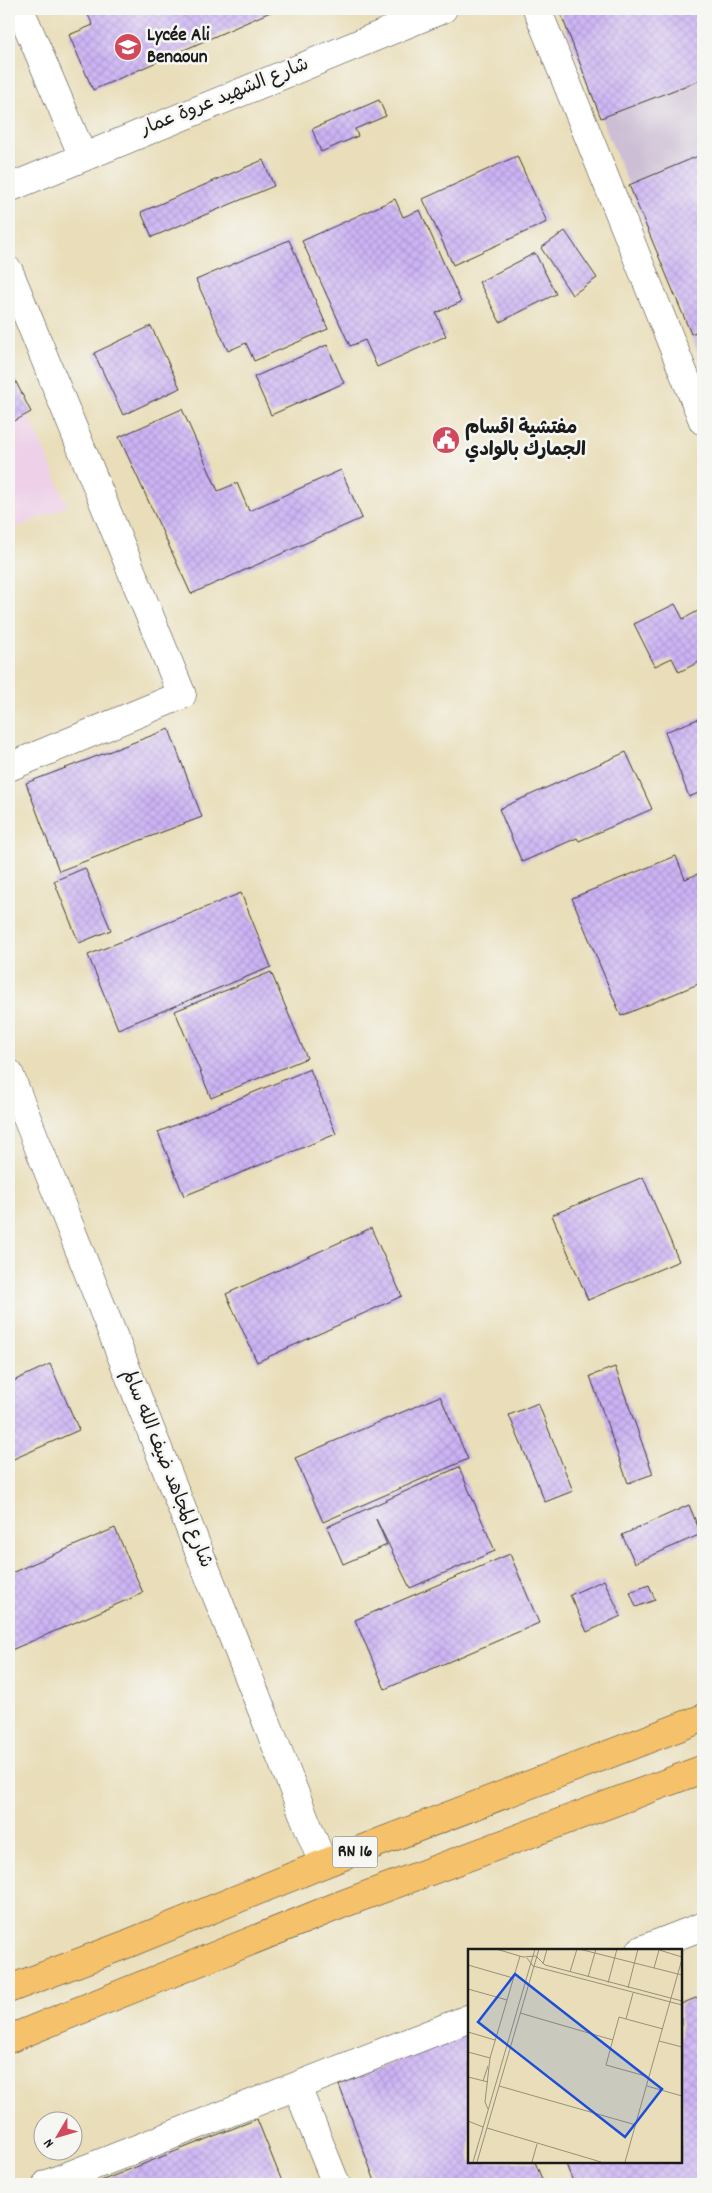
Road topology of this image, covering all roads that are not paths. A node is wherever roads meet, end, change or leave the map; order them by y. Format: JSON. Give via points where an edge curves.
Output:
{"nodes":[{"id":1,"x":20,"y":9,"type":"edge"},
{"id":2,"x":442,"y":9,"type":"edge"},
{"id":3,"x":537,"y":9,"type":"edge"},
{"id":4,"x":83,"y":156,"type":"junction"},
{"id":5,"x":9,"y":188,"type":"edge"},
{"id":6,"x":9,"y":270,"type":"edge"},
{"id":7,"x":703,"y":421,"type":"edge"},
{"id":8,"x":9,"y":767,"type":"edge"},
{"id":9,"x":9,"y":1073,"type":"edge"},
{"id":10,"x":703,"y":1718,"type":"edge"},
{"id":11,"x":703,"y":1769,"type":"edge"},
{"id":12,"x":323,"y":1864,"type":"junction"},
{"id":13,"x":703,"y":1926,"type":"edge"},
{"id":14,"x":644,"y":1949,"type":"edge"},
{"id":15,"x":9,"y":1989,"type":"edge"},
{"id":16,"x":468,"y":2019,"type":"edge"},
{"id":17,"x":9,"y":2039,"type":"edge"},
{"id":18,"x":297,"y":2087,"type":"junction"},
{"id":19,"x":50,"y":2184,"type":"edge"},
{"id":20,"x":336,"y":2184,"type":"edge"}],
"edges":[{"from":1,"to":4,"type":"street"},
{"from":2,"to":4,"type":"street","name":"شارع الشهيد عروة عمار"},
{"from":3,"to":7,"type":"street"},
{"from":4,"to":5,"type":"street","name":"شارع الشهيد عروة عمار"},
{"from":6,"to":8,"type":"street","via":[[182,695]]},
{"from":9,"to":12,"type":"street","name":"شارع المجاهد ضيف الله سالم"},
{"from":10,"to":12,"type":"main road","number":"RN 16"},
{"from":11,"to":17,"type":"main road","number":"RN 16","via":[[340,1905]]},
{"from":12,"to":15,"type":"main road","number":"RN 16"},
{"from":13,"to":14,"type":"street"},
{"from":16,"to":18,"type":"street"},
{"from":18,"to":19,"type":"street"},
{"from":18,"to":20,"type":"street"}]}
